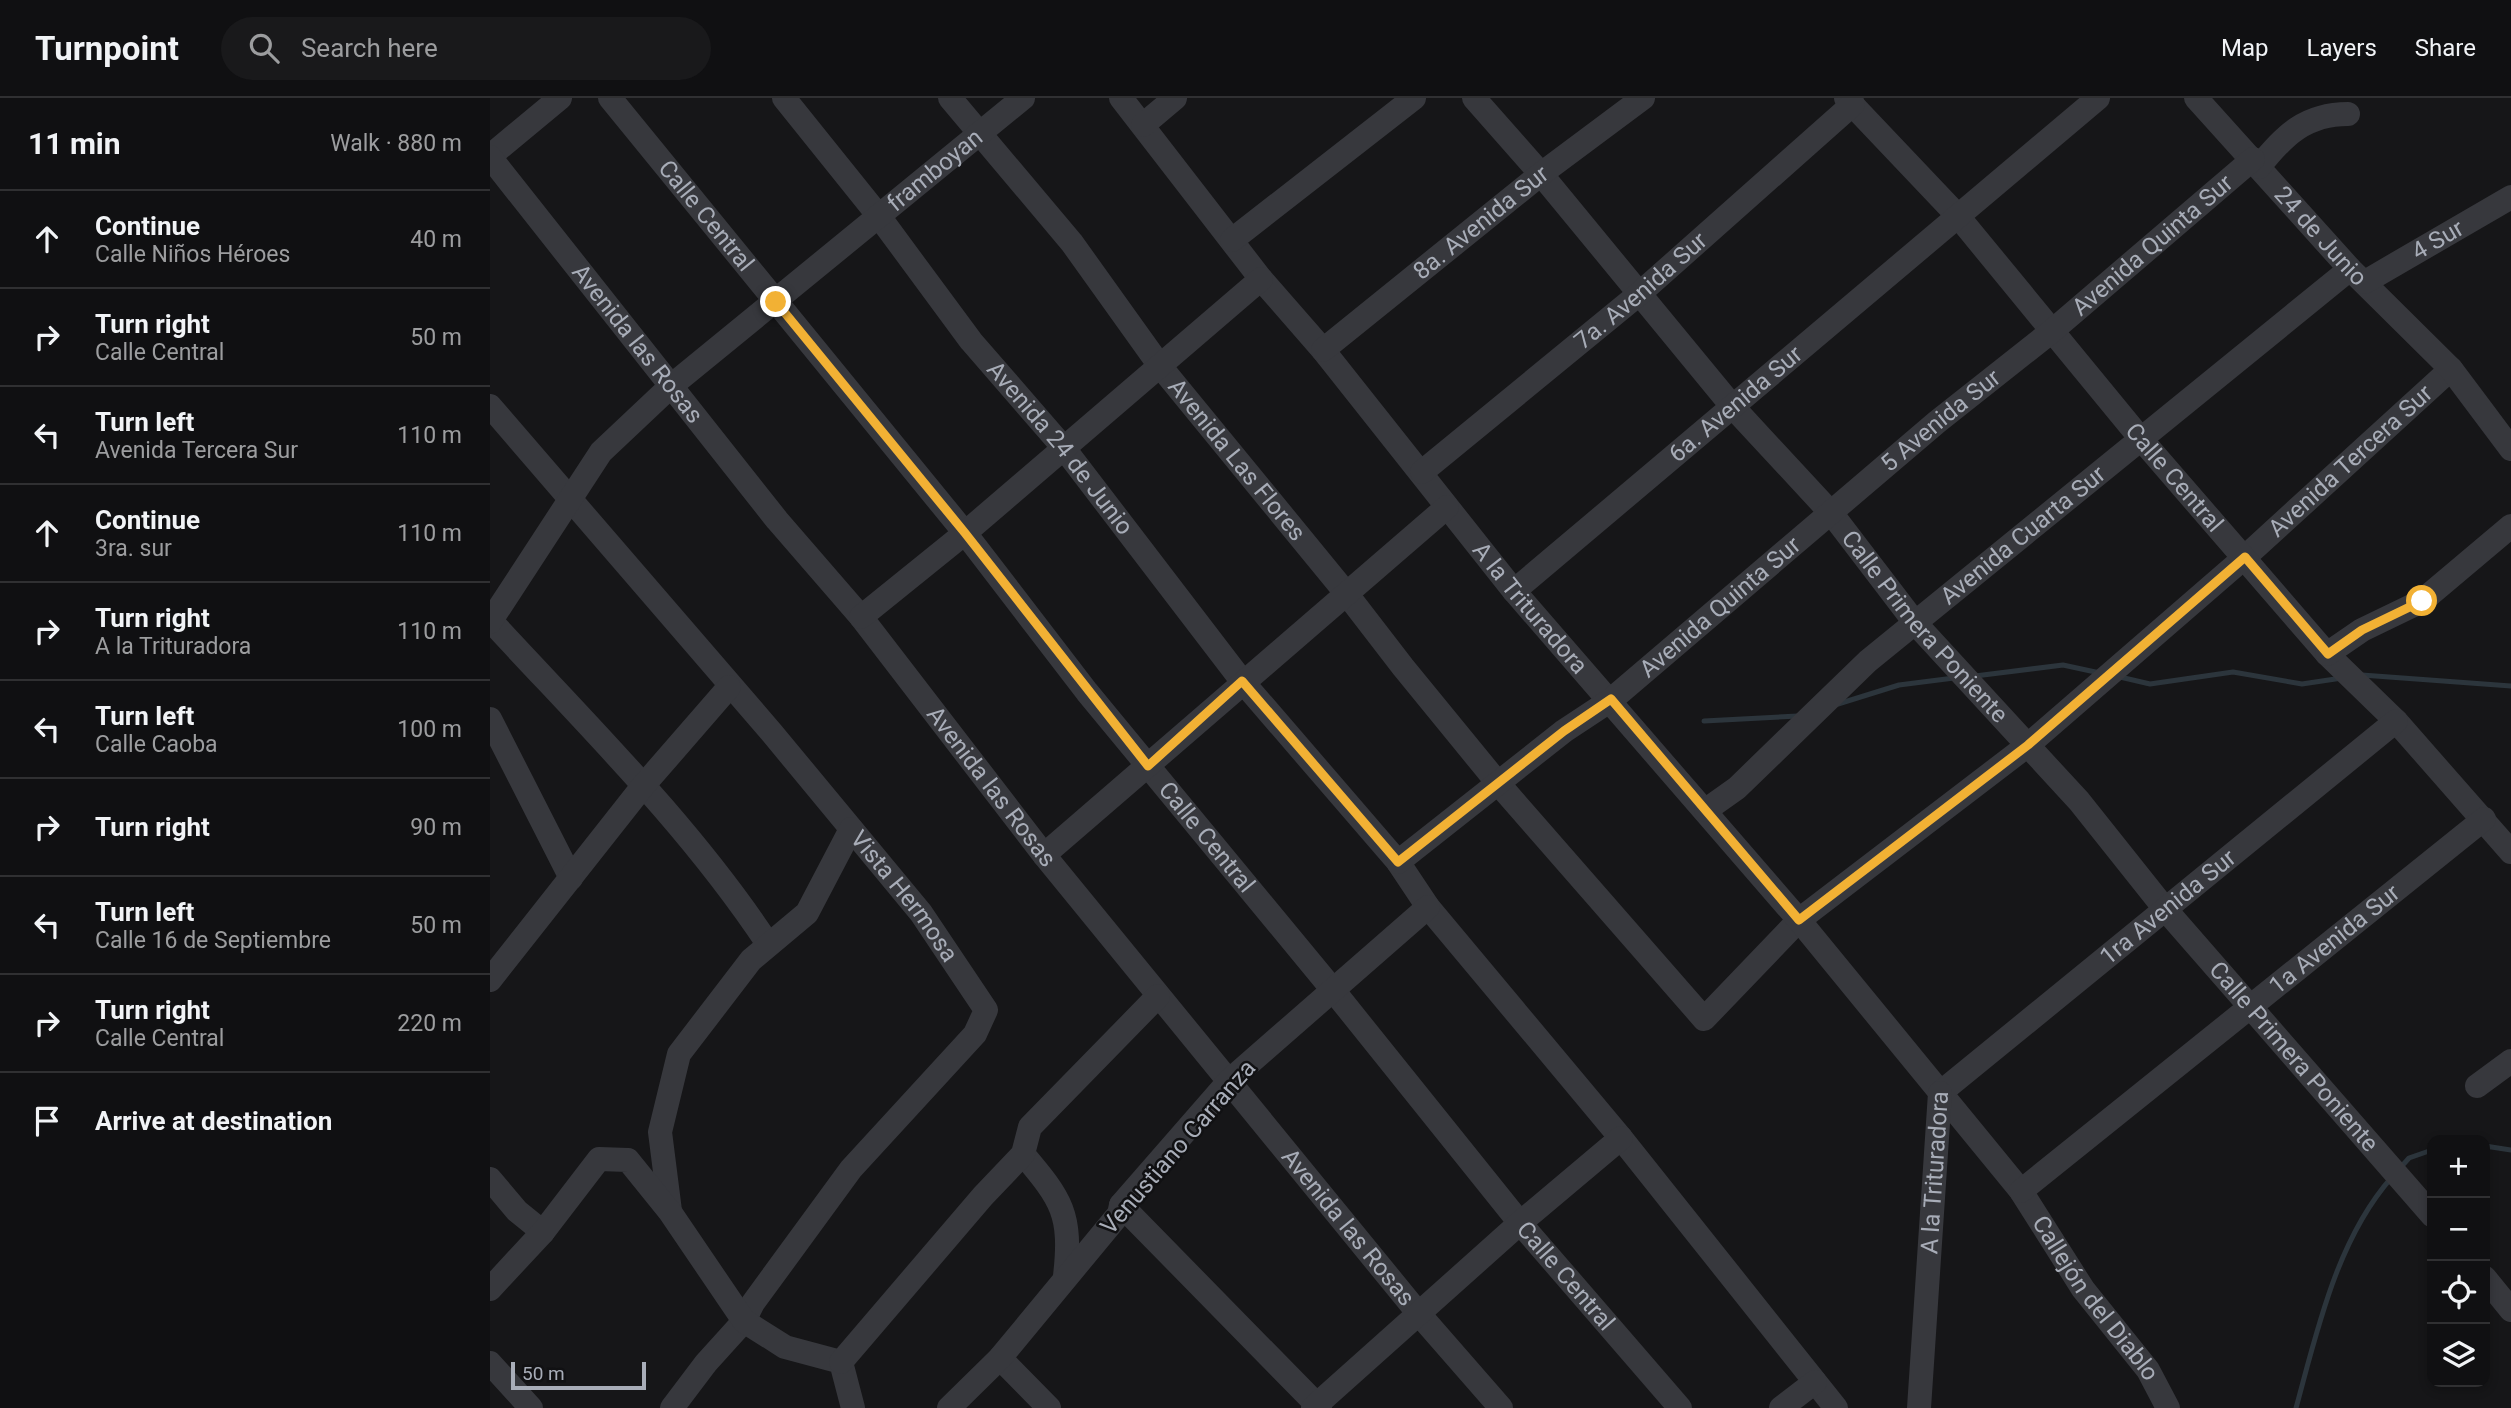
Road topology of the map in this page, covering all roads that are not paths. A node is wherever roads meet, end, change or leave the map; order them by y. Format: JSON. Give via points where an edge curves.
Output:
{"nodes":[{"id":1,"x":560,"y":98,"type":"edge"},
{"id":2,"x":610,"y":98,"type":"edge"},
{"id":3,"x":784,"y":98,"type":"edge"},
{"id":4,"x":950,"y":98,"type":"edge"},
{"id":5,"x":1023,"y":98,"type":"edge"},
{"id":6,"x":1121,"y":98,"type":"edge"},
{"id":7,"x":1175,"y":98,"type":"edge"},
{"id":8,"x":1414,"y":98,"type":"edge"},
{"id":9,"x":1474,"y":98,"type":"edge"},
{"id":10,"x":1643,"y":98,"type":"edge"},
{"id":11,"x":2098,"y":98,"type":"edge"},
{"id":12,"x":2196,"y":98,"type":"edge"},
{"id":13,"x":1857,"y":103,"type":"edge"},
{"id":14,"x":2348,"y":114,"type":"dead end"},
{"id":15,"x":1143,"y":125,"type":"junction"},
{"id":16,"x":980,"y":133,"type":"junction"},
{"id":17,"x":490,"y":156,"type":"edge"},
{"id":18,"x":2256,"y":163,"type":"junction"},
{"id":19,"x":1541,"y":174,"type":"junction"},
{"id":20,"x":2511,"y":197,"type":"edge"},
{"id":21,"x":878,"y":215,"type":"junction"},
{"id":22,"x":1957,"y":215,"type":"junction"},
{"id":23,"x":1232,"y":240,"type":"junction"},
{"id":24,"x":2358,"y":276,"type":"junction"},
{"id":25,"x":1261,"y":279,"type":"junction"},
{"id":26,"x":1639,"y":294,"type":"junction"},
{"id":27,"x":776,"y":302,"type":"junction"},
{"id":28,"x":2052,"y":331,"type":"junction"},
{"id":29,"x":1323,"y":350,"type":"junction"},
{"id":30,"x":1160,"y":366,"type":"junction"},
{"id":31,"x":2451,"y":369,"type":"junction"},
{"id":32,"x":671,"y":386,"type":"junction"},
{"id":33,"x":490,"y":406,"type":"edge"},
{"id":34,"x":1732,"y":406,"type":"junction"},
{"id":35,"x":2141,"y":439,"type":"junction"},
{"id":36,"x":1063,"y":447,"type":"junction"},
{"id":37,"x":2511,"y":449,"type":"edge"},
{"id":38,"x":1422,"y":472,"type":"junction"},
{"id":39,"x":569,"y":499,"type":"junction"},
{"id":40,"x":1447,"y":507,"type":"junction"},
{"id":41,"x":1832,"y":514,"type":"junction"},
{"id":42,"x":2511,"y":526,"type":"edge"},
{"id":43,"x":965,"y":533,"type":"junction"},
{"id":44,"x":2245,"y":557,"type":"junction"},
{"id":45,"x":1514,"y":591,"type":"junction"},
{"id":46,"x":1346,"y":593,"type":"junction"},
{"id":47,"x":861,"y":617,"type":"junction"},
{"id":48,"x":491,"y":622,"type":"edge"},
{"id":49,"x":1916,"y":624,"type":"junction"},
{"id":50,"x":2328,"y":654,"type":"junction"},
{"id":51,"x":1242,"y":681,"type":"junction"},
{"id":52,"x":729,"y":687,"type":"junction"},
{"id":53,"x":1611,"y":699,"type":"junction"},
{"id":54,"x":490,"y":719,"type":"edge"},
{"id":55,"x":2396,"y":721,"type":"junction"},
{"id":56,"x":2028,"y":745,"type":"junction"},
{"id":57,"x":1148,"y":766,"type":"junction"},
{"id":58,"x":1497,"y":782,"type":"junction"},
{"id":59,"x":643,"y":786,"type":"junction"},
{"id":60,"x":1706,"y":810,"type":"junction"},
{"id":61,"x":2484,"y":819,"type":"junction"},
{"id":62,"x":851,"y":829,"type":"junction"},
{"id":63,"x":2511,"y":852,"type":"edge"},
{"id":64,"x":1044,"y":855,"type":"junction"},
{"id":65,"x":1398,"y":862,"type":"junction"},
{"id":66,"x":571,"y":878,"type":"junction"},
{"id":67,"x":1428,"y":907,"type":"junction"},
{"id":68,"x":2165,"y":909,"type":"junction"},
{"id":69,"x":1799,"y":920,"type":"junction"},
{"id":70,"x":768,"y":944,"type":"junction"},
{"id":71,"x":490,"y":980,"type":"edge"},
{"id":72,"x":1333,"y":990,"type":"junction"},
{"id":73,"x":1158,"y":996,"type":"junction"},
{"id":74,"x":2252,"y":1007,"type":"junction"},
{"id":75,"x":1704,"y":1019,"type":"joint"},
{"id":76,"x":2511,"y":1061,"type":"edge"},
{"id":77,"x":1230,"y":1080,"type":"junction"},
{"id":78,"x":2477,"y":1086,"type":"dead end"},
{"id":79,"x":1940,"y":1093,"type":"junction"},
{"id":80,"x":1621,"y":1138,"type":"junction"},
{"id":81,"x":1023,"y":1154,"type":"junction"},
{"id":82,"x":490,"y":1179,"type":"edge"},
{"id":83,"x":2021,"y":1191,"type":"junction"},
{"id":84,"x":1121,"y":1205,"type":"junction"},
{"id":85,"x":2427,"y":1208,"type":"edge"},
{"id":86,"x":670,"y":1212,"type":"junction"},
{"id":87,"x":1067,"y":1223,"type":"junction"},
{"id":88,"x":1520,"y":1223,"type":"junction"},
{"id":89,"x":1105,"y":1230,"type":"junction"},
{"id":90,"x":543,"y":1232,"type":"junction"},
{"id":91,"x":1065,"y":1276,"type":"junction"},
{"id":92,"x":2490,"y":1284,"type":"edge"},
{"id":93,"x":490,"y":1289,"type":"edge"},
{"id":94,"x":2511,"y":1310,"type":"edge"},
{"id":95,"x":1419,"y":1314,"type":"junction"},
{"id":96,"x":744,"y":1321,"type":"junction"},
{"id":97,"x":1000,"y":1357,"type":"junction"},
{"id":98,"x":841,"y":1362,"type":"junction"},
{"id":99,"x":490,"y":1363,"type":"edge"},
{"id":100,"x":1815,"y":1382,"type":"junction"},
{"id":101,"x":1317,"y":1407,"type":"edge"},
{"id":102,"x":531,"y":1408,"type":"edge"},
{"id":103,"x":672,"y":1408,"type":"edge"},
{"id":104,"x":853,"y":1408,"type":"edge"},
{"id":105,"x":949,"y":1408,"type":"edge"},
{"id":106,"x":1049,"y":1408,"type":"edge"},
{"id":107,"x":1501,"y":1408,"type":"edge"},
{"id":108,"x":1680,"y":1408,"type":"edge"},
{"id":109,"x":1782,"y":1408,"type":"edge"},
{"id":110,"x":1836,"y":1408,"type":"edge"},
{"id":111,"x":1919,"y":1408,"type":"edge"},
{"id":112,"x":2168,"y":1408,"type":"edge"}],
"edges":[{"from":1,"to":17,"type":"street"},
{"from":2,"to":27,"type":"street","name":"Calle Central"},
{"from":3,"to":21,"type":"street"},
{"from":4,"to":16,"type":"street","name":"Avenida Las Flores"},
{"from":5,"to":16,"type":"street","name":"framboyan"},
{"from":6,"to":15,"type":"street","name":"A la Trituradora"},
{"from":7,"to":15,"type":"street"},
{"from":8,"to":23,"type":"street"},
{"from":9,"to":19,"type":"street","name":"Calle Primera Poniente"},
{"from":10,"to":19,"type":"street","name":"8a. Avenida Sur"},
{"from":11,"to":22,"type":"street","name":"6a. Avenida Sur"},
{"from":12,"to":18,"type":"street","name":"24 de Junio"},
{"from":13,"to":22,"type":"street","name":"Calle Central"},
{"from":13,"to":26,"type":"street","name":"7a. Avenida Sur"},
{"from":14,"to":18,"type":"street","name":"Avenida Quinta Sur","via":[[2304,122]]},
{"from":15,"to":23,"type":"street","name":"A la Trituradora"},
{"from":16,"to":21,"type":"street","name":"framboyan"},
{"from":16,"to":30,"type":"street","name":"Avenida Las Flores","via":[[1072,243]]},
{"from":17,"to":32,"type":"street","name":"Avenida las Rosas"},
{"from":18,"to":24,"type":"street","name":"24 de Junio"},
{"from":18,"to":28,"type":"street","name":"Avenida Quinta Sur"},
{"from":19,"to":26,"type":"street","name":"Calle Primera Poniente"},
{"from":19,"to":29,"type":"street","name":"8a. Avenida Sur"},
{"from":20,"to":24,"type":"street","name":"4 Sur"},
{"from":21,"to":27,"type":"street","name":"framboyan"},
{"from":21,"to":36,"type":"street","name":"Avenida 24 de Junio","via":[[971,341]]},
{"from":22,"to":28,"type":"street","name":"Calle Central"},
{"from":22,"to":34,"type":"street","name":"6a. Avenida Sur"},
{"from":23,"to":25,"type":"street","name":"A la Trituradora"},
{"from":24,"to":31,"type":"street","name":"24 de Junio"},
{"from":24,"to":35,"type":"street","name":"Avenida Cuarta Sur"},
{"from":25,"to":29,"type":"street","name":"A la Trituradora"},
{"from":25,"to":30,"type":"street"},
{"from":26,"to":34,"type":"street","name":"Calle Primera Poniente"},
{"from":26,"to":38,"type":"street","name":"7a. Avenida Sur"},
{"from":27,"to":32,"type":"street","name":"framboyan"},
{"from":27,"to":43,"type":"street","name":"Calle Central"},
{"from":28,"to":35,"type":"street","name":"Calle Central"},
{"from":28,"to":41,"type":"street","name":"5 Avenida Sur","via":[[1937,422]]},
{"from":29,"to":38,"type":"street","name":"A la Trituradora"},
{"from":30,"to":36,"type":"street"},
{"from":30,"to":46,"type":"street","name":"Avenida Las Flores"},
{"from":31,"to":37,"type":"street"},
{"from":31,"to":44,"type":"street","name":"Avenida Tercera Sur"},
{"from":32,"to":39,"type":"street","name":"framboyan","via":[[616,435]]},
{"from":32,"to":47,"type":"street","name":"Avenida las Rosas"},
{"from":33,"to":39,"type":"street","name":"Vista Hermosa"},
{"from":34,"to":41,"type":"street","name":"Calle Primera Poniente"},
{"from":34,"to":45,"type":"street","name":"6a. Avenida Sur"},
{"from":35,"to":44,"type":"street","name":"Calle Central"},
{"from":35,"to":49,"type":"street","name":"Avenida Cuarta Sur"},
{"from":36,"to":43,"type":"street"},
{"from":36,"to":51,"type":"street","name":"Avenida 24 de Junio"},
{"from":38,"to":40,"type":"street","name":"A la Trituradora"},
{"from":39,"to":48,"type":"street"},
{"from":39,"to":52,"type":"street","name":"Vista Hermosa"},
{"from":40,"to":45,"type":"street","name":"A la Trituradora"},
{"from":40,"to":46,"type":"street"},
{"from":41,"to":49,"type":"street","name":"Calle Primera Poniente"},
{"from":41,"to":53,"type":"street","name":"Avenida Quinta Sur"},
{"from":42,"to":50,"type":"street","via":[[2422,601],[2362,630]]},
{"from":43,"to":47,"type":"street"},
{"from":43,"to":57,"type":"street","name":"Calle Central"},
{"from":44,"to":50,"type":"street","name":"Calle Central"},
{"from":44,"to":56,"type":"street","name":"Avenida Tercera Sur"},
{"from":45,"to":53,"type":"street","name":"A la Trituradora"},
{"from":46,"to":51,"type":"street"},
{"from":46,"to":58,"type":"street","name":"Avenida Las Flores"},
{"from":47,"to":64,"type":"street","name":"Avenida las Rosas"},
{"from":48,"to":59,"type":"street"},
{"from":49,"to":56,"type":"street","name":"Calle Primera Poniente"},
{"from":49,"to":60,"type":"street","name":"Avenida Cuarta Sur","via":[[1868,661],[1737,788]]},
{"from":50,"to":55,"type":"street","name":"Calle Central"},
{"from":51,"to":57,"type":"street"},
{"from":51,"to":65,"type":"street","name":"Avenida 24 de Junio"},
{"from":52,"to":59,"type":"street"},
{"from":52,"to":62,"type":"street","name":"Vista Hermosa"},
{"from":53,"to":58,"type":"street","name":"Avenida Quinta Sur"},
{"from":53,"to":60,"type":"street","name":"A la Trituradora"},
{"from":54,"to":66,"type":"street"},
{"from":55,"to":61,"type":"street","name":"Calle Central"},
{"from":55,"to":68,"type":"street","name":"1ra Avenida Sur"},
{"from":56,"to":68,"type":"street","name":"Calle Primera Poniente"},
{"from":56,"to":69,"type":"street","name":"Avenida Tercera Sur"},
{"from":57,"to":64,"type":"street"},
{"from":57,"to":72,"type":"street","name":"Calle Central"},
{"from":58,"to":65,"type":"street","name":"Avenida Quinta Sur"},
{"from":58,"to":75,"type":"street","name":"Avenida Las Flores"},
{"from":59,"to":66,"type":"street"},
{"from":59,"to":70,"type":"street","via":[[741,904]]},
{"from":60,"to":69,"type":"street","name":"A la Trituradora"},
{"from":61,"to":63,"type":"street","name":"Calle Central"},
{"from":61,"to":74,"type":"street","name":"1a Avenida Sur"},
{"from":62,"to":70,"type":"street","via":[[807,913]]},
{"from":62,"to":96,"type":"street","name":"Vista Hermosa","via":[[921,913],[986,1010],[975,1034],[851,1169]]},
{"from":64,"to":73,"type":"street","name":"Avenida las Rosas"},
{"from":65,"to":67,"type":"street","name":"Avenida 24 de Junio"},
{"from":66,"to":71,"type":"street"},
{"from":67,"to":72,"type":"street","name":"Venustiano Carranza"},
{"from":67,"to":80,"type":"street","name":"Avenida 24 de Junio"},
{"from":68,"to":74,"type":"street","name":"Calle Primera Poniente"},
{"from":68,"to":79,"type":"street","name":"1ra Avenida Sur"},
{"from":69,"to":75,"type":"street","name":"Avenida Tercera Sur"},
{"from":69,"to":79,"type":"street","name":"A la Trituradora"},
{"from":70,"to":86,"type":"street","via":[[679,1054],[660,1132]]},
{"from":72,"to":77,"type":"street","name":"Venustiano Carranza"},
{"from":72,"to":88,"type":"street","name":"Calle Central"},
{"from":73,"to":77,"type":"street","name":"Avenida las Rosas"},
{"from":73,"to":81,"type":"street","via":[[1030,1127]]},
{"from":74,"to":83,"type":"street","name":"1a Avenida Sur"},
{"from":74,"to":85,"type":"street","name":"Calle Primera Poniente"},
{"from":76,"to":78,"type":"street"},
{"from":77,"to":84,"type":"street","name":"Venustiano Carranza"},
{"from":77,"to":95,"type":"street","name":"Avenida las Rosas"},
{"from":79,"to":83,"type":"street","name":"Callejón del Diablo"},
{"from":79,"to":111,"type":"street","name":"A la Trituradora"},
{"from":80,"to":88,"type":"street"},
{"from":80,"to":100,"type":"street","name":"Avenida 24 de Junio"},
{"from":81,"to":87,"type":"street","via":[[1053,1189]]},
{"from":81,"to":98,"type":"street"},
{"from":82,"to":90,"type":"street","via":[[517,1211]]},
{"from":83,"to":112,"type":"street","name":"Callejón del Diablo","via":[[2083,1289],[2148,1370]]},
{"from":84,"to":89,"type":"street","name":"Venustiano Carranza"},
{"from":84,"to":101,"type":"street"},
{"from":86,"to":90,"type":"street","via":[[628,1160],[600,1159]]},
{"from":86,"to":96,"type":"street"},
{"from":87,"to":89,"type":"street"},
{"from":87,"to":91,"type":"street"},
{"from":88,"to":95,"type":"street"},
{"from":88,"to":108,"type":"street","name":"Calle Central"},
{"from":89,"to":91,"type":"street","name":"Venustiano Carranza"},
{"from":90,"to":93,"type":"street"},
{"from":91,"to":97,"type":"street","name":"Venustiano Carranza"},
{"from":92,"to":94,"type":"street"},
{"from":95,"to":101,"type":"street"},
{"from":95,"to":107,"type":"street","name":"Avenida las Rosas"},
{"from":96,"to":98,"type":"street","via":[[785,1347]]},
{"from":96,"to":103,"type":"street"},
{"from":97,"to":105,"type":"street","name":"Venustiano Carranza"},
{"from":97,"to":106,"type":"street"},
{"from":98,"to":104,"type":"street"},
{"from":99,"to":102,"type":"street"},
{"from":100,"to":109,"type":"street"},
{"from":100,"to":110,"type":"street","name":"Avenida 24 de Junio"}]}
